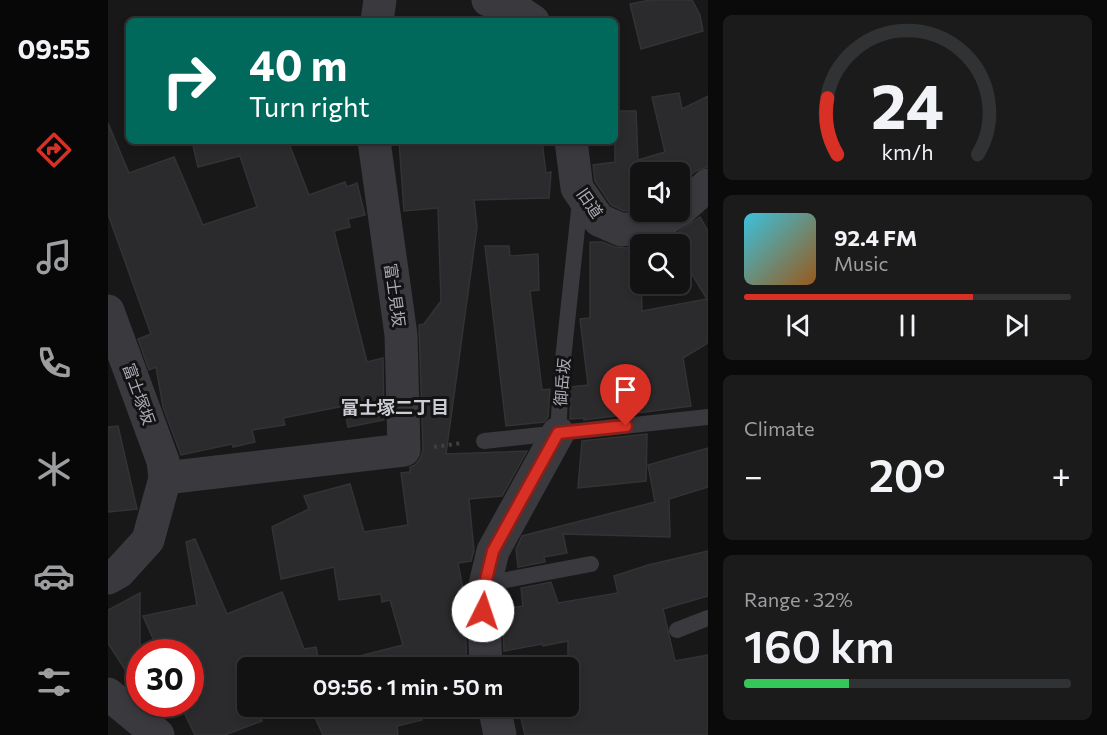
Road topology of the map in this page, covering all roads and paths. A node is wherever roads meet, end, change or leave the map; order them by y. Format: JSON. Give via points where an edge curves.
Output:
{"nodes":[{"id":1,"x":380,"y":0,"type":"edge"},
{"id":2,"x":488,"y":0,"type":"edge"},
{"id":3,"x":377,"y":18,"type":"edge"},
{"id":4,"x":528,"y":18,"type":"edge"},
{"id":5,"x":374,"y":144,"type":"edge"},
{"id":6,"x":571,"y":144,"type":"edge"},
{"id":7,"x":708,"y":185,"type":"edge"},
{"id":8,"x":577,"y":188,"type":"junction"},
{"id":9,"x":690,"y":201,"type":"edge"},
{"id":10,"x":661,"y":222,"type":"edge"},
{"id":11,"x":108,"y":311,"type":"edge"},
{"id":12,"x":708,"y":417,"type":"edge"},
{"id":13,"x":558,"y":433,"type":"junction"},
{"id":14,"x":484,"y":441,"type":"joint"},
{"id":15,"x":404,"y":450,"type":"junction"},
{"id":16,"x":165,"y":478,"type":"junction"},
{"id":17,"x":591,"y":564,"type":"dead end"},
{"id":18,"x":108,"y":578,"type":"edge"},
{"id":19,"x":485,"y":584,"type":"junction"},
{"id":20,"x":708,"y":618,"type":"edge"},
{"id":21,"x":677,"y":630,"type":"dead end"},
{"id":22,"x":486,"y":657,"type":"edge"},
{"id":23,"x":108,"y":694,"type":"edge"},
{"id":24,"x":496,"y":717,"type":"edge"},
{"id":25,"x":158,"y":735,"type":"edge"},
{"id":26,"x":500,"y":735,"type":"edge"}],
"edges":[{"from":1,"to":3,"type":"street"},
{"from":2,"to":4,"type":"street"},
{"from":5,"to":15,"type":"street","name":"富士見坂","via":[[401,335]]},
{"from":6,"to":8,"type":"street","name":"旧道"},
{"from":7,"to":9,"type":"street","name":"旧道"},
{"from":8,"to":10,"type":"street","name":"旧道","via":[[599,220],[622,230]]},
{"from":8,"to":13,"type":"lane","name":"御岳坂","via":[[579,210]]},
{"from":11,"to":16,"type":"street","name":"富士塚坂","via":[[163,461]]},
{"from":12,"to":13,"type":"lane"},
{"from":13,"to":14,"type":"lane"},
{"from":13,"to":19,"type":"street","name":"御岳坂","via":[[493,551]]},
{"from":14,"to":15,"type":"path"},
{"from":15,"to":16,"type":"street"},
{"from":16,"to":18,"type":"street","via":[[148,540],[119,572]]},
{"from":17,"to":19,"type":"lane"},
{"from":19,"to":22,"type":"street","name":"御岳坂"},
{"from":20,"to":21,"type":"lane"},
{"from":23,"to":25,"type":"street"},
{"from":24,"to":26,"type":"street"}]}
